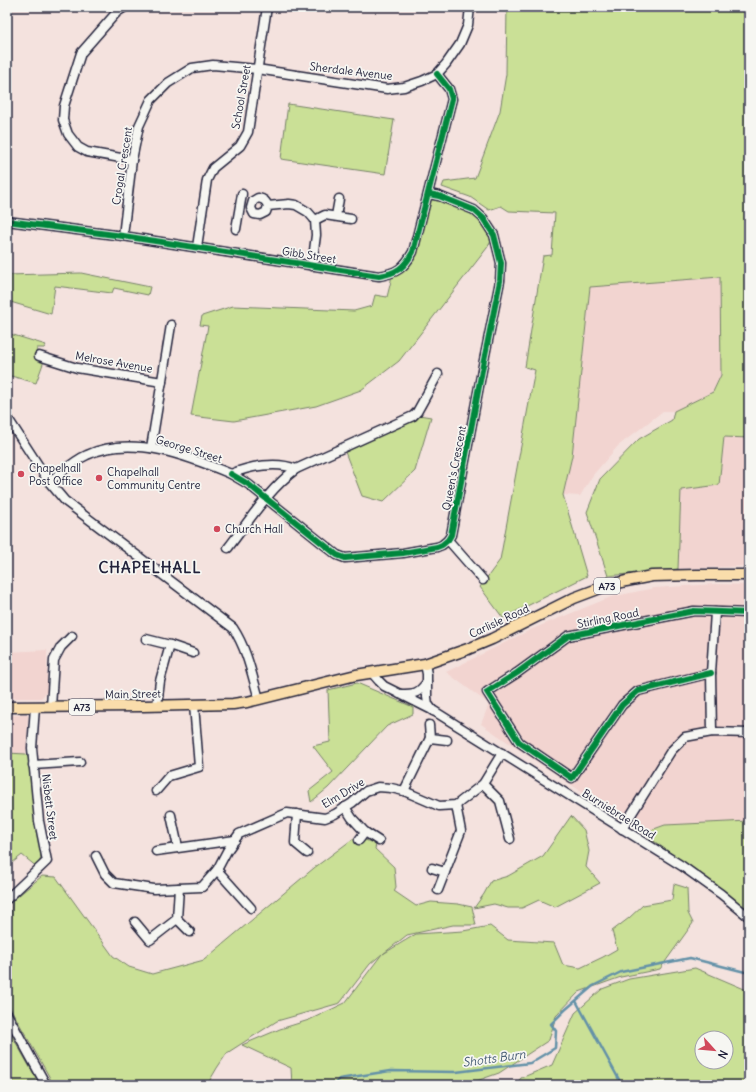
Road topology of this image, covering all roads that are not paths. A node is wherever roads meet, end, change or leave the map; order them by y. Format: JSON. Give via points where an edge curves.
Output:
{"nodes":[{"id":1,"x":125,"y":7,"type":"edge"},
{"id":2,"x":266,"y":7,"type":"edge"},
{"id":3,"x":470,"y":7,"type":"edge"},
{"id":4,"x":115,"y":9,"type":"edge"},
{"id":5,"x":257,"y":69,"type":"junction"},
{"id":6,"x":437,"y":74,"type":"junction"},
{"id":7,"x":132,"y":160,"type":"junction"},
{"id":8,"x":242,"y":194,"type":"dead end"},
{"id":9,"x":428,"y":194,"type":"junction"},
{"id":10,"x":339,"y":199,"type":"dead end"},
{"id":11,"x":240,"y":204,"type":"junction"},
{"id":12,"x":251,"y":205,"type":"junction"},
{"id":13,"x":268,"y":206,"type":"junction"},
{"id":14,"x":336,"y":216,"type":"junction"},
{"id":15,"x":351,"y":218,"type":"dead end"},
{"id":16,"x":315,"y":220,"type":"junction"},
{"id":17,"x":7,"y":221,"type":"edge"},
{"id":18,"x":236,"y":229,"type":"dead end"},
{"id":19,"x":124,"y":236,"type":"junction"},
{"id":20,"x":197,"y":247,"type":"junction"},
{"id":21,"x":312,"y":266,"type":"junction"},
{"id":22,"x":172,"y":325,"type":"dead end"},
{"id":23,"x":39,"y":356,"type":"dead end"},
{"id":24,"x":438,"y":374,"type":"dead end"},
{"id":25,"x":162,"y":382,"type":"junction"},
{"id":26,"x":7,"y":417,"type":"edge"},
{"id":27,"x":151,"y":448,"type":"junction"},
{"id":28,"x":296,"y":469,"type":"junction"},
{"id":29,"x":231,"y":474,"type":"junction"},
{"id":30,"x":49,"y":482,"type":"junction"},
{"id":31,"x":266,"y":499,"type":"junction"},
{"id":32,"x":448,"y":540,"type":"junction"},
{"id":33,"x":228,"y":548,"type":"dead end"},
{"id":34,"x":749,"y":575,"type":"edge"},
{"id":35,"x":483,"y":580,"type":"dead end"},
{"id":36,"x":715,"y":612,"type":"junction"},
{"id":37,"x":749,"y":613,"type":"edge"},
{"id":38,"x":72,"y":636,"type":"dead end"},
{"id":39,"x":146,"y":639,"type":"dead end"},
{"id":40,"x":170,"y":645,"type":"junction"},
{"id":41,"x":193,"y":653,"type":"dead end"},
{"id":42,"x":425,"y":664,"type":"junction"},
{"id":43,"x":372,"y":673,"type":"junction"},
{"id":44,"x":711,"y":673,"type":"junction"},
{"id":45,"x":427,"y":682,"type":"junction"},
{"id":46,"x":399,"y":694,"type":"junction"},
{"id":47,"x":259,"y":699,"type":"junction"},
{"id":48,"x":194,"y":705,"type":"junction"},
{"id":49,"x":157,"y":706,"type":"junction"},
{"id":50,"x":7,"y":707,"type":"edge"},
{"id":51,"x":35,"y":707,"type":"junction"},
{"id":52,"x":51,"y":707,"type":"junction"},
{"id":53,"x":434,"y":712,"type":"junction"},
{"id":54,"x":429,"y":725,"type":"dead end"},
{"id":55,"x":712,"y":732,"type":"junction"},
{"id":56,"x":749,"y":733,"type":"edge"},
{"id":57,"x":430,"y":738,"type":"junction"},
{"id":58,"x":447,"y":740,"type":"dead end"},
{"id":59,"x":502,"y":754,"type":"junction"},
{"id":60,"x":80,"y":762,"type":"dead end"},
{"id":61,"x":33,"y":764,"type":"junction"},
{"id":62,"x":483,"y":784,"type":"junction"},
{"id":63,"x":156,"y":791,"type":"dead end"},
{"id":64,"x":404,"y":791,"type":"junction"},
{"id":65,"x":456,"y":805,"type":"junction"},
{"id":66,"x":345,"y":807,"type":"junction"},
{"id":67,"x":297,"y":814,"type":"junction"},
{"id":68,"x":171,"y":815,"type":"dead end"},
{"id":69,"x":622,"y":829,"type":"junction"},
{"id":70,"x":365,"y":832,"type":"junction"},
{"id":71,"x":510,"y":839,"type":"dead end"},
{"id":72,"x":235,"y":840,"type":"junction"},
{"id":73,"x":359,"y":840,"type":"dead end"},
{"id":74,"x":379,"y":841,"type":"dead end"},
{"id":75,"x":178,"y":847,"type":"junction"},
{"id":76,"x":156,"y":850,"type":"dead end"},
{"id":77,"x":307,"y":853,"type":"dead end"},
{"id":78,"x":96,"y":856,"type":"dead end"},
{"id":79,"x":432,"y":868,"type":"dead end"},
{"id":80,"x":217,"y":870,"type":"junction"},
{"id":81,"x":445,"y":872,"type":"junction"},
{"id":82,"x":179,"y":888,"type":"junction"},
{"id":83,"x":438,"y":890,"type":"dead end"},
{"id":84,"x":7,"y":899,"type":"edge"},
{"id":85,"x":251,"y":908,"type":"dead end"},
{"id":86,"x":749,"y":917,"type":"edge"},
{"id":87,"x":177,"y":919,"type":"junction"},
{"id":88,"x":135,"y":922,"type":"dead end"},
{"id":89,"x":190,"y":932,"type":"dead end"},
{"id":90,"x":7,"y":1014,"type":"edge"},
{"id":91,"x":46,"y":1085,"type":"edge"}],
"edges":[{"from":1,"to":4,"type":"street"},
{"from":2,"to":5,"type":"street","name":"School Street"},
{"from":3,"to":6,"type":"street","name":"Sherdale Avenue","via":[[468,25],[460,44]]},
{"from":4,"to":7,"type":"street","via":[[81,53],[64,106],[63,120],[68,134],[78,147],[87,152]]},
{"from":5,"to":6,"type":"street","name":"Sherdale Avenue","via":[[387,89],[404,87]]},
{"from":5,"to":7,"type":"street","name":"Crogal Crescent","via":[[213,65],[192,68],[168,83],[151,100],[139,126]]},
{"from":5,"to":20,"type":"street","name":"School Street","via":[[248,132],[240,146],[213,168],[207,180]]},
{"from":6,"to":9,"type":"street","name":"Gibb Street","via":[[449,89],[452,99]]},
{"from":7,"to":19,"type":"street","name":"Crogal Crescent"},
{"from":8,"to":11,"type":"street"},
{"from":9,"to":21,"type":"street","name":"Gibb Street","via":[[413,252],[404,266],[396,272],[380,276]]},
{"from":9,"to":32,"type":"street","name":"Queen's Crescent","via":[[446,198],[474,210],[483,218],[494,235],[501,263],[500,281],[452,535]]},
{"from":10,"to":14,"type":"street"},
{"from":11,"to":12,"type":"street"},
{"from":11,"to":18,"type":"street"},
{"from":12,"to":13,"type":"street","via":[[258,198],[266,201]]},
{"from":12,"to":13,"type":"street","via":[[251,210],[256,215],[266,212]]},
{"from":13,"to":16,"type":"street","via":[[296,205]]},
{"from":14,"to":15,"type":"street"},
{"from":14,"to":16,"type":"street","via":[[325,215]]},
{"from":16,"to":21,"type":"street"},
{"from":17,"to":19,"type":"street","name":"Gibb Street"},
{"from":19,"to":20,"type":"street","name":"Gibb Street"},
{"from":20,"to":21,"type":"street","name":"Gibb Street"},
{"from":22,"to":25,"type":"street"},
{"from":23,"to":25,"type":"street","name":"Melrose Avenue","via":[[77,368]]},
{"from":24,"to":28,"type":"street","via":[[413,416]]},
{"from":25,"to":27,"type":"street"},
{"from":26,"to":30,"type":"street"},
{"from":27,"to":29,"type":"street","name":"George Street","via":[[189,458]]},
{"from":27,"to":30,"type":"street","name":"George Street","via":[[120,446],[97,451],[86,455]]},
{"from":28,"to":29,"type":"street","name":"George Street","via":[[263,466]]},
{"from":28,"to":31,"type":"street"},
{"from":29,"to":31,"type":"street"},
{"from":30,"to":47,"type":"street","via":[[65,501],[233,628],[251,669]]},
{"from":31,"to":32,"type":"street","via":[[337,555],[345,558],[403,553],[442,545]]},
{"from":31,"to":33,"type":"street"},
{"from":32,"to":35,"type":"street"},
{"from":34,"to":42,"type":"main road","name":"Carlisle Road","number":"A73","via":[[652,576],[603,587],[574,598],[492,639]]},
{"from":36,"to":37,"type":"street","name":"Stirling Road"},
{"from":36,"to":44,"type":"street"},
{"from":36,"to":44,"type":"street","name":"Stirling Road","via":[[694,611],[568,636],[487,692],[520,742],[572,778],[622,705],[638,691]]},
{"from":38,"to":52,"type":"street","via":[[61,647],[54,660]]},
{"from":39,"to":40,"type":"street"},
{"from":40,"to":41,"type":"street"},
{"from":40,"to":49,"type":"street","via":[[160,681]]},
{"from":42,"to":43,"type":"main road","name":"Carlisle Road","number":"A73"},
{"from":42,"to":45,"type":"street"},
{"from":43,"to":46,"type":"street","name":"Burniebrae Road","via":[[384,686]]},
{"from":43,"to":47,"type":"main road","name":"Carlisle Road","number":"A73"},
{"from":44,"to":55,"type":"street"},
{"from":45,"to":46,"type":"street","via":[[414,693]]},
{"from":45,"to":53,"type":"street","via":[[428,704]]},
{"from":46,"to":53,"type":"street","name":"Burniebrae Road"},
{"from":47,"to":48,"type":"main road","name":"Main Street","number":"A73","via":[[233,704]]},
{"from":48,"to":49,"type":"main road","name":"Main Street","number":"A73"},
{"from":48,"to":63,"type":"street","via":[[199,767],[169,776]]},
{"from":49,"to":52,"type":"main road","name":"Main Street","number":"A73"},
{"from":50,"to":51,"type":"main road","name":"Main Street","number":"A73"},
{"from":51,"to":52,"type":"main road","name":"Main Street","number":"A73"},
{"from":51,"to":61,"type":"street","name":"Nisbett Street"},
{"from":53,"to":59,"type":"street","name":"Burniebrae Road"},
{"from":54,"to":57,"type":"street"},
{"from":55,"to":56,"type":"street"},
{"from":55,"to":69,"type":"street","via":[[685,737],[671,751]]},
{"from":57,"to":58,"type":"street"},
{"from":57,"to":64,"type":"street"},
{"from":59,"to":62,"type":"street"},
{"from":59,"to":69,"type":"street","name":"Burniebrae Road"},
{"from":60,"to":61,"type":"street"},
{"from":61,"to":84,"type":"street","name":"Nisbett Street","via":[[46,861]]},
{"from":62,"to":65,"type":"street"},
{"from":62,"to":71,"type":"street","via":[[500,801]]},
{"from":64,"to":65,"type":"street","name":"Elm Drive","via":[[439,806]]},
{"from":64,"to":66,"type":"street","name":"Elm Drive","via":[[378,787],[366,791]]},
{"from":65,"to":81,"type":"street","via":[[460,831]]},
{"from":66,"to":67,"type":"street","name":"Elm Drive","via":[[325,818]]},
{"from":66,"to":70,"type":"street"},
{"from":67,"to":72,"type":"street","name":"Elm Drive","via":[[287,813],[239,834]]},
{"from":67,"to":77,"type":"street","via":[[295,843]]},
{"from":68,"to":75,"type":"street"},
{"from":69,"to":86,"type":"street","name":"Burniebrae Road","via":[[682,866]]},
{"from":70,"to":73,"type":"street"},
{"from":70,"to":74,"type":"street"},
{"from":72,"to":75,"type":"street"},
{"from":72,"to":80,"type":"street","name":"Elm Drive"},
{"from":75,"to":76,"type":"street"},
{"from":78,"to":82,"type":"street","name":"Elm Drive","via":[[105,874],[114,883]]},
{"from":79,"to":81,"type":"street"},
{"from":80,"to":82,"type":"street","name":"Elm Drive","via":[[202,887]]},
{"from":80,"to":85,"type":"street"},
{"from":81,"to":83,"type":"street"},
{"from":82,"to":87,"type":"street"},
{"from":87,"to":88,"type":"street","via":[[150,940]]},
{"from":87,"to":89,"type":"street"},
{"from":90,"to":91,"type":"street"}]}
